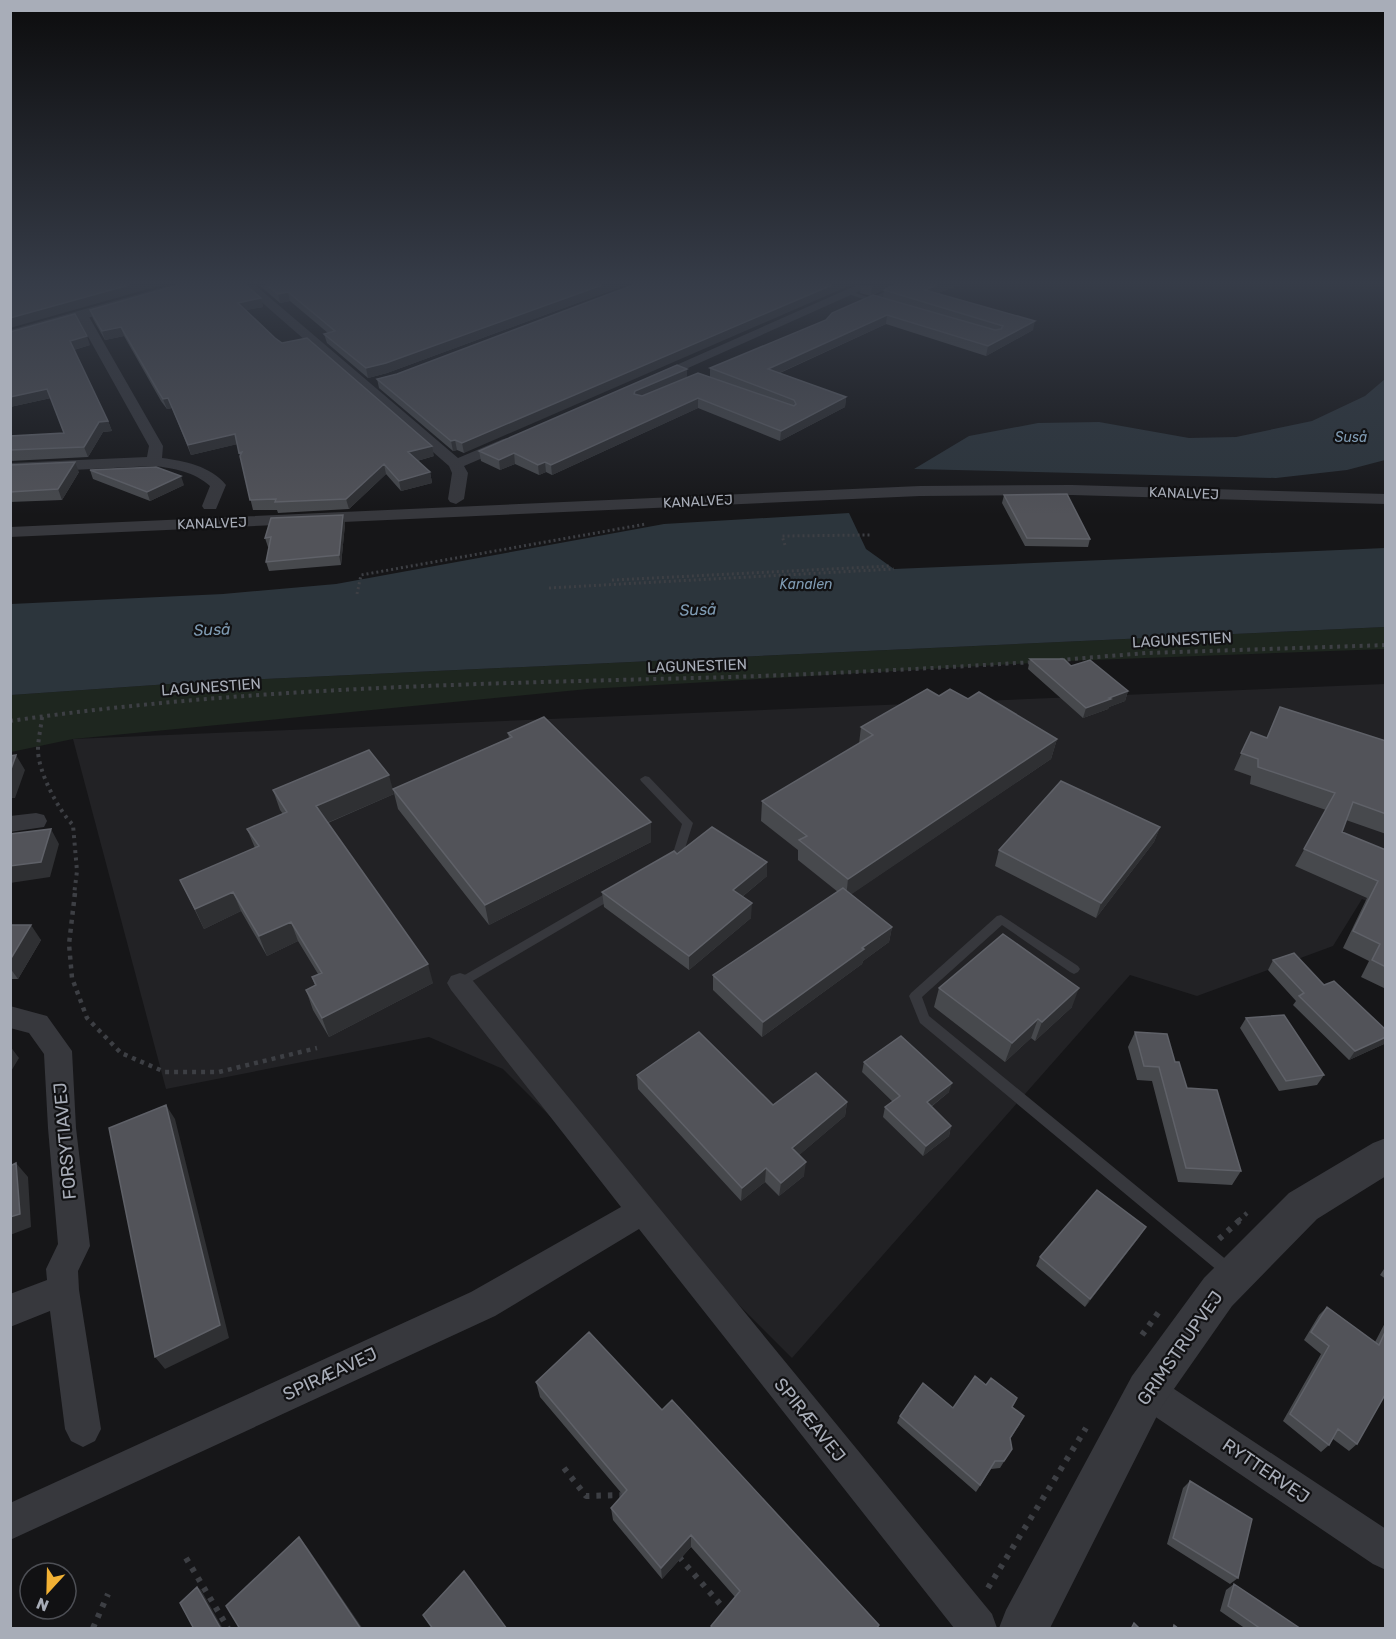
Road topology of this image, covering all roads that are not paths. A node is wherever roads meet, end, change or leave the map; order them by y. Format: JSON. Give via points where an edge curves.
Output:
{"nodes":[{"id":1,"x":108,"y":361,"type":"edge"},
{"id":2,"x":337,"y":361,"type":"edge"},
{"id":3,"x":699,"y":361,"type":"edge"},
{"id":4,"x":384,"y":380,"type":"edge"},
{"id":5,"x":642,"y":383,"type":"edge"},
{"id":6,"x":365,"y":386,"type":"junction"},
{"id":7,"x":522,"y":436,"type":"edge"},
{"id":8,"x":154,"y":461,"type":"junction"},
{"id":9,"x":456,"y":464,"type":"junction"},
{"id":10,"x":10,"y":468,"type":"edge"},
{"id":11,"x":456,"y":499,"type":"dead end"},
{"id":12,"x":1386,"y":499,"type":"edge"},
{"id":13,"x":210,"y":506,"type":"dead end"},
{"id":14,"x":10,"y":532,"type":"edge"},
{"id":15,"x":645,"y":779,"type":"dead end"},
{"id":16,"x":36,"y":821,"type":"dead end"},
{"id":17,"x":10,"y":824,"type":"edge"},
{"id":18,"x":658,"y":866,"type":"edge"},
{"id":19,"x":628,"y":884,"type":"edge"},
{"id":20,"x":1074,"y":969,"type":"dead end"},
{"id":21,"x":460,"y":983,"type":"joint"},
{"id":22,"x":10,"y":1017,"type":"edge"},
{"id":23,"x":1386,"y":1155,"type":"edge"},
{"id":24,"x":642,"y":1211,"type":"junction"},
{"id":25,"x":1234,"y":1276,"type":"junction"},
{"id":26,"x":63,"y":1290,"type":"junction"},
{"id":27,"x":10,"y":1311,"type":"edge"},
{"id":28,"x":1147,"y":1391,"type":"junction"},
{"id":29,"x":82,"y":1429,"type":"dead end"},
{"id":30,"x":10,"y":1522,"type":"edge"},
{"id":31,"x":1386,"y":1551,"type":"edge"},
{"id":32,"x":978,"y":1629,"type":"edge"},
{"id":33,"x":1024,"y":1629,"type":"edge"}],
"edges":[{"from":1,"to":8,"type":"street","via":[[156,446]]},
{"from":2,"to":6,"type":"street"},
{"from":3,"to":5,"type":"street"},
{"from":4,"to":6,"type":"street"},
{"from":6,"to":9,"type":"street"},
{"from":7,"to":9,"type":"street"},
{"from":8,"to":10,"type":"street"},
{"from":8,"to":13,"type":"street","via":[[213,478],[218,485]]},
{"from":9,"to":11,"type":"street","via":[[460,473]]},
{"from":12,"to":14,"type":"street","name":"KANALVEJ","via":[[1072,490],[920,491]]},
{"from":15,"to":18,"type":"lane","via":[[688,823],[678,855]]},
{"from":16,"to":17,"type":"street"},
{"from":19,"to":21,"type":"lane"},
{"from":20,"to":25,"type":"lane","via":[[1002,919],[915,996],[924,1019]]},
{"from":21,"to":24,"type":"street","name":"SPIRÆAVEJ"},
{"from":22,"to":26,"type":"street","name":"FORSYTIAVEJ","via":[[38,1024],[58,1051],[74,1246],[62,1269]]},
{"from":23,"to":25,"type":"street","name":"GRIMSTRUPVEJ","via":[[1303,1206]]},
{"from":24,"to":30,"type":"street","name":"SPIRÆAVEJ","via":[[483,1304]]},
{"from":24,"to":32,"type":"street","name":"SPIRÆAVEJ"},
{"from":25,"to":28,"type":"street","name":"GRIMSTRUPVEJ","via":[[1218,1292]]},
{"from":26,"to":27,"type":"street"},
{"from":26,"to":29,"type":"street","name":"FORSYTIAVEJ"},
{"from":28,"to":31,"type":"street","name":"RYTTERVEJ"},
{"from":28,"to":33,"type":"street","name":"GRIMSTRUPVEJ"}]}
